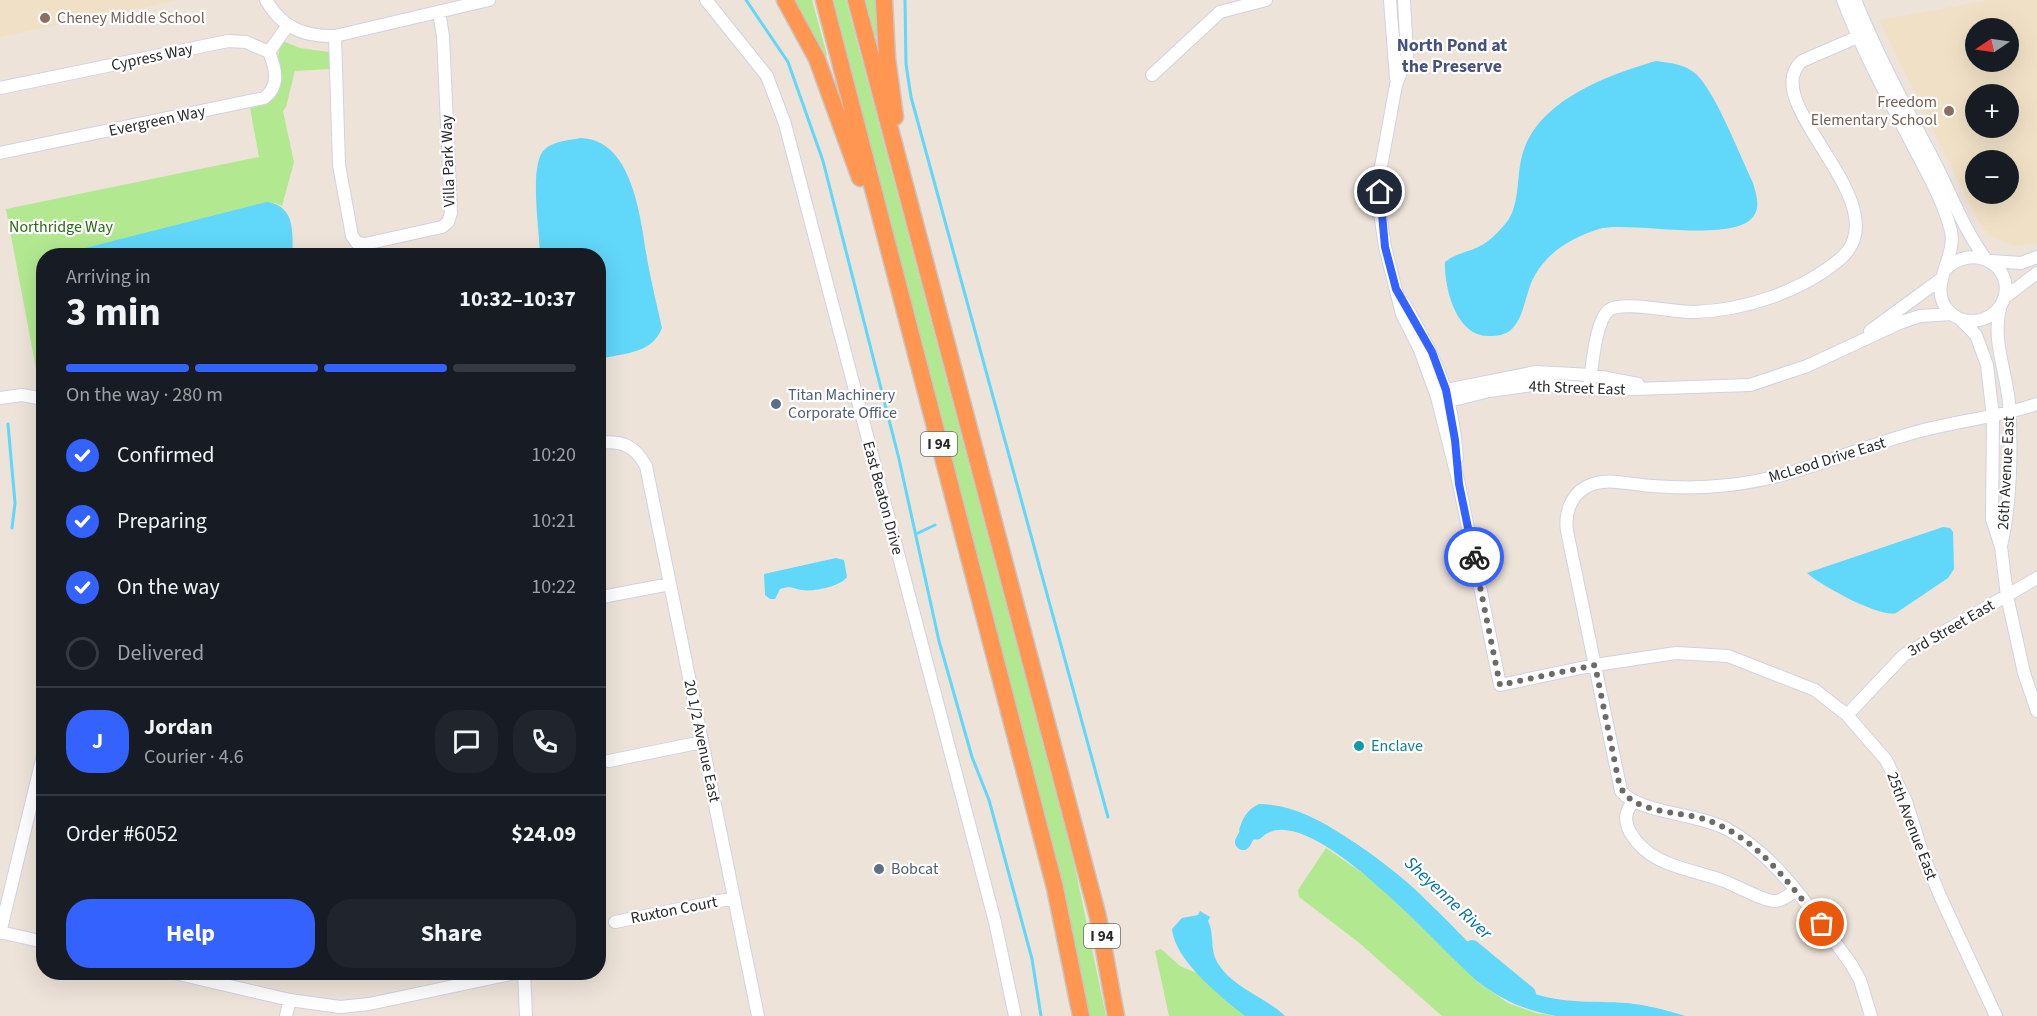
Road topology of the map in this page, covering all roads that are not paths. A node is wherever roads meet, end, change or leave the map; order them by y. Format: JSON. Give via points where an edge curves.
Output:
{"nodes":[{"id":1,"x":266,"y":0,"type":"edge"},
{"id":2,"x":489,"y":0,"type":"edge"},
{"id":3,"x":706,"y":0,"type":"edge"},
{"id":4,"x":785,"y":0,"type":"edge"},
{"id":5,"x":824,"y":0,"type":"edge"},
{"id":6,"x":856,"y":0,"type":"edge"},
{"id":7,"x":884,"y":0,"type":"edge"},
{"id":8,"x":1266,"y":0,"type":"edge"},
{"id":9,"x":1390,"y":0,"type":"edge"},
{"id":10,"x":1404,"y":0,"type":"edge"},
{"id":11,"x":1844,"y":0,"type":"edge"},
{"id":12,"x":1855,"y":0,"type":"edge"},
{"id":13,"x":439,"y":12,"type":"junction"},
{"id":14,"x":288,"y":25,"type":"junction"},
{"id":15,"x":1864,"y":34,"type":"junction"},
{"id":16,"x":335,"y":36,"type":"junction"},
{"id":17,"x":269,"y":52,"type":"junction"},
{"id":18,"x":1152,"y":75,"type":"dead end"},
{"id":19,"x":1396,"y":85,"type":"junction"},
{"id":20,"x":0,"y":88,"type":"edge"},
{"id":21,"x":0,"y":153,"type":"edge"},
{"id":22,"x":916,"y":236,"type":"junction"},
{"id":23,"x":2037,"y":257,"type":"edge"},
{"id":24,"x":1988,"y":260,"type":"junction"},
{"id":25,"x":894,"y":273,"type":"junction"},
{"id":26,"x":2037,"y":273,"type":"edge"},
{"id":27,"x":1943,"y":275,"type":"junction"},
{"id":28,"x":2002,"y":302,"type":"junction"},
{"id":29,"x":1956,"y":316,"type":"junction"},
{"id":30,"x":1842,"y":350,"type":"junction"},
{"id":31,"x":1591,"y":375,"type":"junction"},
{"id":32,"x":1589,"y":388,"type":"junction"},
{"id":33,"x":1666,"y":390,"type":"junction"},
{"id":34,"x":1444,"y":396,"type":"junction"},
{"id":35,"x":36,"y":397,"type":"edge"},
{"id":36,"x":0,"y":398,"type":"edge"},
{"id":37,"x":2037,"y":404,"type":"edge"},
{"id":38,"x":2009,"y":413,"type":"junction"},
{"id":39,"x":1993,"y":417,"type":"junction"},
{"id":40,"x":606,"y":442,"type":"edge"},
{"id":41,"x":2001,"y":547,"type":"junction"},
{"id":42,"x":2037,"y":578,"type":"edge"},
{"id":43,"x":670,"y":584,"type":"junction"},
{"id":44,"x":606,"y":596,"type":"edge"},
{"id":45,"x":2007,"y":596,"type":"junction"},
{"id":46,"x":1595,"y":665,"type":"junction"},
{"id":47,"x":2037,"y":711,"type":"edge"},
{"id":48,"x":1847,"y":715,"type":"junction"},
{"id":49,"x":702,"y":742,"type":"junction"},
{"id":50,"x":609,"y":761,"type":"dead end"},
{"id":51,"x":1633,"y":802,"type":"junction"},
{"id":52,"x":36,"y":805,"type":"edge"},
{"id":53,"x":1795,"y":891,"type":"junction"},
{"id":54,"x":734,"y":898,"type":"junction"},
{"id":55,"x":615,"y":922,"type":"dead end"},
{"id":56,"x":0,"y":932,"type":"edge"},
{"id":57,"x":36,"y":940,"type":"edge"},
{"id":58,"x":204,"y":980,"type":"edge"},
{"id":59,"x":482,"y":980,"type":"edge"},
{"id":60,"x":523,"y":980,"type":"edge"},
{"id":61,"x":290,"y":1000,"type":"junction"},
{"id":62,"x":286,"y":1016,"type":"edge"},
{"id":63,"x":526,"y":1016,"type":"edge"},
{"id":64,"x":758,"y":1016,"type":"edge"},
{"id":65,"x":1015,"y":1016,"type":"edge"},
{"id":66,"x":1082,"y":1016,"type":"edge"},
{"id":67,"x":1116,"y":1016,"type":"edge"},
{"id":68,"x":1871,"y":1016,"type":"edge"},
{"id":69,"x":1996,"y":1016,"type":"edge"}],
"edges":[{"from":1,"to":14,"type":"street"},
{"from":2,"to":13,"type":"street"},
{"from":3,"to":65,"type":"street","name":"East Beaton Drive","via":[[767,76],[785,124],[995,922]]},
{"from":4,"to":25,"type":"highway","via":[[817,59]]},
{"from":5,"to":25,"type":"highway","number":"I 94"},
{"from":6,"to":22,"type":"highway","number":"I 94"},
{"from":7,"to":22,"type":"highway","via":[[887,58]]},
{"from":8,"to":18,"type":"street","via":[[1220,12]]},
{"from":9,"to":19,"type":"street"},
{"from":10,"to":19,"type":"street","via":[[1407,56]]},
{"from":11,"to":15,"type":"street"},
{"from":12,"to":15,"type":"street"},
{"from":13,"to":16,"type":"street"},
{"from":13,"to":16,"type":"street","name":"Villa Park Way","via":[[444,36],[451,213],[442,227],[365,244],[357,243],[352,236],[339,165]]},
{"from":14,"to":16,"type":"street","via":[[303,34]]},
{"from":14,"to":17,"type":"street"},
{"from":15,"to":24,"type":"street","via":[[1965,229]]},
{"from":15,"to":27,"type":"street","via":[[1951,232],[1951,253]]},
{"from":15,"to":31,"type":"street","via":[[1802,61],[1791,80],[1803,112],[1854,208],[1856,232],[1846,254],[1810,279],[1742,306],[1695,312],[1613,308],[1600,322]]},
{"from":17,"to":20,"type":"street","name":"Cypress Way","via":[[246,42],[228,41]]},
{"from":17,"to":21,"type":"street","name":"Evergreen Way","via":[[275,65],[275,83],[264,98]]},
{"from":19,"to":34,"type":"street","via":[[1380,172],[1383,236],[1402,314]]},
{"from":22,"to":67,"type":"highway","number":"I 94","via":[[1098,917]]},
{"from":23,"to":24,"type":"street","via":[[2021,263]]},
{"from":24,"to":27,"type":"street","via":[[1968,256],[1952,264]]},
{"from":24,"to":28,"type":"street","via":[[2003,278]]},
{"from":25,"to":66,"type":"highway","number":"I 94","via":[[1052,877]]},
{"from":26,"to":28,"type":"street"},
{"from":27,"to":29,"type":"street","via":[[1941,298]]},
{"from":27,"to":30,"type":"street","name":"4th Street East","via":[[1910,304]]},
{"from":28,"to":29,"type":"street","via":[[1987,318],[1978,321]]},
{"from":28,"to":38,"type":"street","name":"26th Avenue East","via":[[1995,326]]},
{"from":29,"to":30,"type":"street","name":"4th Street East","via":[[1920,316]]},
{"from":29,"to":39,"type":"street","name":"26th Avenue East","via":[[1976,335],[1987,365]]},
{"from":30,"to":33,"type":"street","name":"4th Street East","via":[[1750,385]]},
{"from":31,"to":32,"type":"street"},
{"from":31,"to":33,"type":"street","name":"4th Street East"},
{"from":31,"to":34,"type":"street","name":"4th Street East","via":[[1536,372]]},
{"from":32,"to":33,"type":"street","name":"4th Street East"},
{"from":32,"to":34,"type":"street","name":"4th Street East","via":[[1539,384]]},
{"from":34,"to":46,"type":"street","name":"25th Avenue East","via":[[1500,685]]},
{"from":35,"to":36,"type":"street","via":[[22,394]]},
{"from":37,"to":38,"type":"street","name":"McLeod Drive East"},
{"from":38,"to":39,"type":"street","name":"McLeod Drive East"},
{"from":38,"to":41,"type":"street","name":"26th Avenue East","via":[[2007,520]]},
{"from":39,"to":41,"type":"street","name":"26th Avenue East","via":[[1992,519]]},
{"from":39,"to":46,"type":"street","name":"McLeod Drive East","via":[[1918,431],[1767,479],[1703,487],[1606,481],[1591,484],[1571,502],[1566,524]]},
{"from":40,"to":43,"type":"street","name":"20 1/2 Avenue East","via":[[627,444],[639,453],[646,466]]},
{"from":41,"to":45,"type":"street"},
{"from":42,"to":45,"type":"street","name":"3rd Street East"},
{"from":43,"to":44,"type":"street"},
{"from":43,"to":49,"type":"street","name":"20 1/2 Avenue East"},
{"from":45,"to":47,"type":"street"},
{"from":45,"to":48,"type":"street","name":"3rd Street East","via":[[1904,655]]},
{"from":46,"to":48,"type":"street","name":"25th Avenue East","via":[[1676,653],[1728,656],[1815,690]]},
{"from":46,"to":51,"type":"street","name":"McLeod Drive East","via":[[1621,791]]},
{"from":48,"to":69,"type":"street","name":"25th Avenue East","via":[[1887,760],[1941,898]]},
{"from":49,"to":50,"type":"street"},
{"from":49,"to":54,"type":"street","name":"20 1/2 Avenue East"},
{"from":51,"to":53,"type":"street","via":[[1700,818],[1728,830],[1754,847]]},
{"from":51,"to":53,"type":"street","via":[[1627,810],[1628,827],[1636,842],[1661,862],[1723,880],[1776,902]]},
{"from":52,"to":56,"type":"street"},
{"from":53,"to":68,"type":"street","via":[[1851,964]]},
{"from":54,"to":55,"type":"street","name":"Ruxton Court"},
{"from":54,"to":64,"type":"street","name":"20 1/2 Avenue East"},
{"from":56,"to":57,"type":"street"},
{"from":58,"to":61,"type":"street"},
{"from":59,"to":61,"type":"street","via":[[340,1007]]},
{"from":60,"to":63,"type":"street"},
{"from":61,"to":62,"type":"street"}]}
